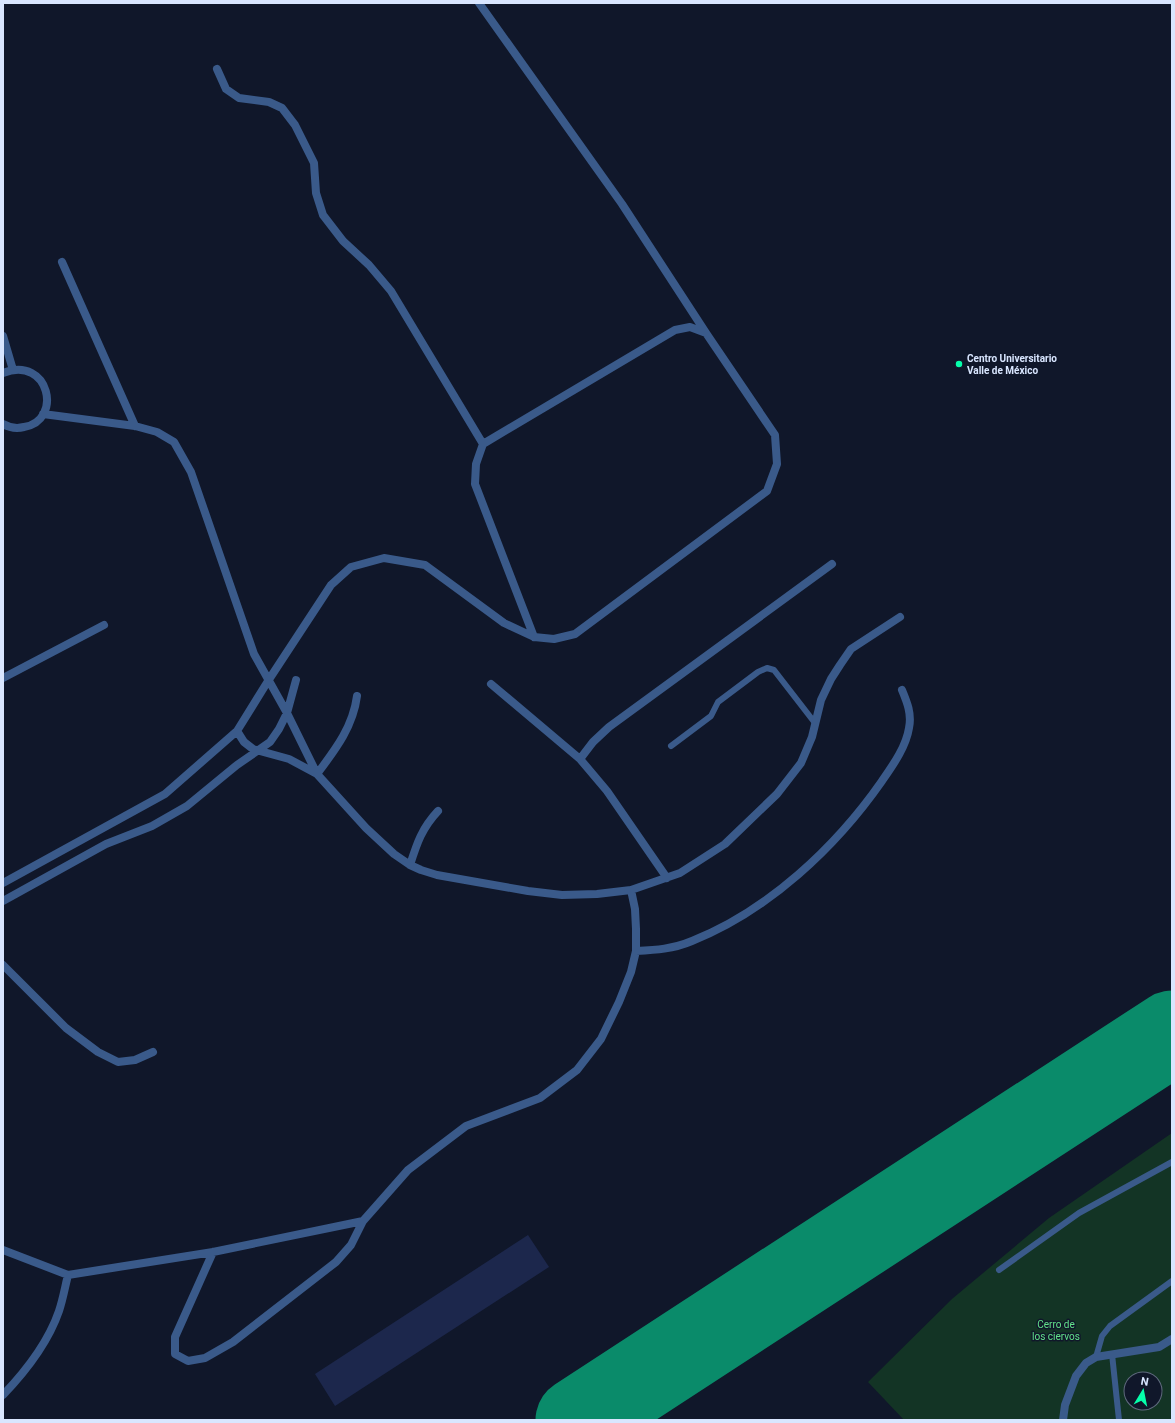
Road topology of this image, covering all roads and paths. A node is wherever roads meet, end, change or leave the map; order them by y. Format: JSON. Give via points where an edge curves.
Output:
{"nodes":[{"id":1,"x":479,"y":3,"type":"edge"},
{"id":2,"x":218,"y":70,"type":"dead end"},
{"id":3,"x":62,"y":262,"type":"dead end"},
{"id":4,"x":706,"y":333,"type":"junction"},
{"id":5,"x":3,"y":336,"type":"edge"},
{"id":6,"x":13,"y":370,"type":"junction"},
{"id":7,"x":3,"y":373,"type":"edge"},
{"id":8,"x":43,"y":414,"type":"junction"},
{"id":9,"x":3,"y":424,"type":"edge"},
{"id":10,"x":135,"y":426,"type":"junction"},
{"id":11,"x":483,"y":444,"type":"junction"},
{"id":12,"x":832,"y":564,"type":"dead end"},
{"id":13,"x":900,"y":617,"type":"dead end"},
{"id":14,"x":104,"y":625,"type":"dead end"},
{"id":15,"x":534,"y":637,"type":"junction"},
{"id":16,"x":3,"y":678,"type":"edge"},
{"id":17,"x":296,"y":680,"type":"dead end"},
{"id":18,"x":268,"y":681,"type":"junction"},
{"id":19,"x":491,"y":684,"type":"dead end"},
{"id":20,"x":902,"y":690,"type":"dead end"},
{"id":21,"x":357,"y":696,"type":"dead end"},
{"id":22,"x":287,"y":713,"type":"junction"},
{"id":23,"x":815,"y":723,"type":"junction"},
{"id":24,"x":237,"y":731,"type":"junction"},
{"id":25,"x":671,"y":746,"type":"dead end"},
{"id":26,"x":257,"y":751,"type":"junction"},
{"id":27,"x":580,"y":759,"type":"junction"},
{"id":28,"x":316,"y":774,"type":"junction"},
{"id":29,"x":438,"y":811,"type":"dead end"},
{"id":30,"x":410,"y":865,"type":"junction"},
{"id":31,"x":667,"y":878,"type":"junction"},
{"id":32,"x":3,"y":882,"type":"edge"},
{"id":33,"x":631,"y":890,"type":"junction"},
{"id":34,"x":3,"y":901,"type":"edge"},
{"id":35,"x":636,"y":951,"type":"junction"},
{"id":36,"x":3,"y":965,"type":"edge"},
{"id":37,"x":152,"y":1052,"type":"dead end"},
{"id":38,"x":1172,"y":1162,"type":"edge"},
{"id":39,"x":363,"y":1221,"type":"junction"},
{"id":40,"x":3,"y":1250,"type":"edge"},
{"id":41,"x":213,"y":1252,"type":"junction"},
{"id":42,"x":999,"y":1270,"type":"dead end"},
{"id":43,"x":68,"y":1275,"type":"junction"},
{"id":44,"x":1172,"y":1281,"type":"edge"},
{"id":45,"x":1172,"y":1339,"type":"edge"},
{"id":46,"x":1112,"y":1354,"type":"junction"},
{"id":47,"x":1096,"y":1357,"type":"junction"},
{"id":48,"x":3,"y":1395,"type":"edge"},
{"id":49,"x":1063,"y":1420,"type":"edge"},
{"id":50,"x":1119,"y":1420,"type":"edge"}],
"edges":[{"from":1,"to":4,"type":"street","via":[[622,204]]},
{"from":2,"to":11,"type":"street","via":[[226,89],[239,98],[269,102],[282,108],[295,125],[314,163],[316,193],[323,215],[343,241],[369,265],[391,291]]},
{"from":3,"to":10,"type":"street"},
{"from":4,"to":11,"type":"street","via":[[690,327],[675,330]]},
{"from":4,"to":15,"type":"street","via":[[775,435],[777,464],[767,491],[575,634],[554,639]]},
{"from":5,"to":6,"type":"street"},
{"from":6,"to":7,"type":"street"},
{"from":6,"to":8,"type":"street","via":[[32,373],[45,387],[47,406]]},
{"from":8,"to":9,"type":"street","via":[[27,427],[17,428]]},
{"from":8,"to":10,"type":"street"},
{"from":10,"to":18,"type":"street","via":[[157,432],[174,442],[191,472],[254,654]]},
{"from":11,"to":15,"type":"street","via":[[476,464],[475,484]]},
{"from":12,"to":27,"type":"street","via":[[609,727]]},
{"from":13,"to":23,"type":"street","via":[[851,649],[831,679],[821,700]]},
{"from":14,"to":16,"type":"street"},
{"from":15,"to":18,"type":"street","via":[[504,623],[425,565],[384,558],[351,567],[331,585]]},
{"from":17,"to":22,"type":"street"},
{"from":18,"to":22,"type":"street"},
{"from":18,"to":24,"type":"street"},
{"from":19,"to":27,"type":"street"},
{"from":20,"to":35,"type":"street","via":[[910,714],[905,741],[894,764],[837,836],[769,898],[726,926],[692,942],[661,950]]},
{"from":21,"to":28,"type":"street","via":[[351,722],[338,746]]},
{"from":22,"to":26,"type":"street","via":[[280,729],[270,742]]},
{"from":22,"to":28,"type":"street"},
{"from":23,"to":25,"type":"lane","via":[[774,670],[767,668],[718,702],[711,716]]},
{"from":23,"to":31,"type":"street","via":[[801,764],[777,794],[726,844],[680,873]]},
{"from":24,"to":26,"type":"street","via":[[244,742]]},
{"from":24,"to":32,"type":"street","via":[[165,794]]},
{"from":26,"to":28,"type":"street","via":[[288,759]]},
{"from":26,"to":34,"type":"street","via":[[187,806],[152,826],[106,844]]},
{"from":27,"to":31,"type":"street","via":[[611,796]]},
{"from":28,"to":30,"type":"street","via":[[366,828]]},
{"from":29,"to":30,"type":"street","via":[[420,836]]},
{"from":30,"to":33,"type":"street","via":[[437,875],[562,895]]},
{"from":31,"to":33,"type":"street"},
{"from":33,"to":35,"type":"street","via":[[635,910]]},
{"from":35,"to":39,"type":"street","via":[[631,972],[601,1039],[577,1070],[540,1098],[466,1126],[408,1170]]},
{"from":36,"to":37,"type":"street","via":[[66,1028],[98,1052],[118,1062],[135,1060]]},
{"from":38,"to":42,"type":"lane","via":[[1079,1213]]},
{"from":39,"to":41,"type":"street"},
{"from":39,"to":41,"type":"street","via":[[352,1245],[336,1262],[233,1342],[205,1358],[188,1361],[175,1354],[175,1337]]},
{"from":40,"to":43,"type":"street"},
{"from":41,"to":43,"type":"street"},
{"from":43,"to":48,"type":"street","via":[[59,1312],[41,1348]]},
{"from":44,"to":47,"type":"lane","via":[[1110,1326],[1102,1336]]},
{"from":45,"to":46,"type":"street","via":[[1159,1347]]},
{"from":46,"to":47,"type":"street"},
{"from":46,"to":50,"type":"lane"},
{"from":47,"to":49,"type":"street","via":[[1086,1363],[1076,1376],[1065,1405]]}]}
